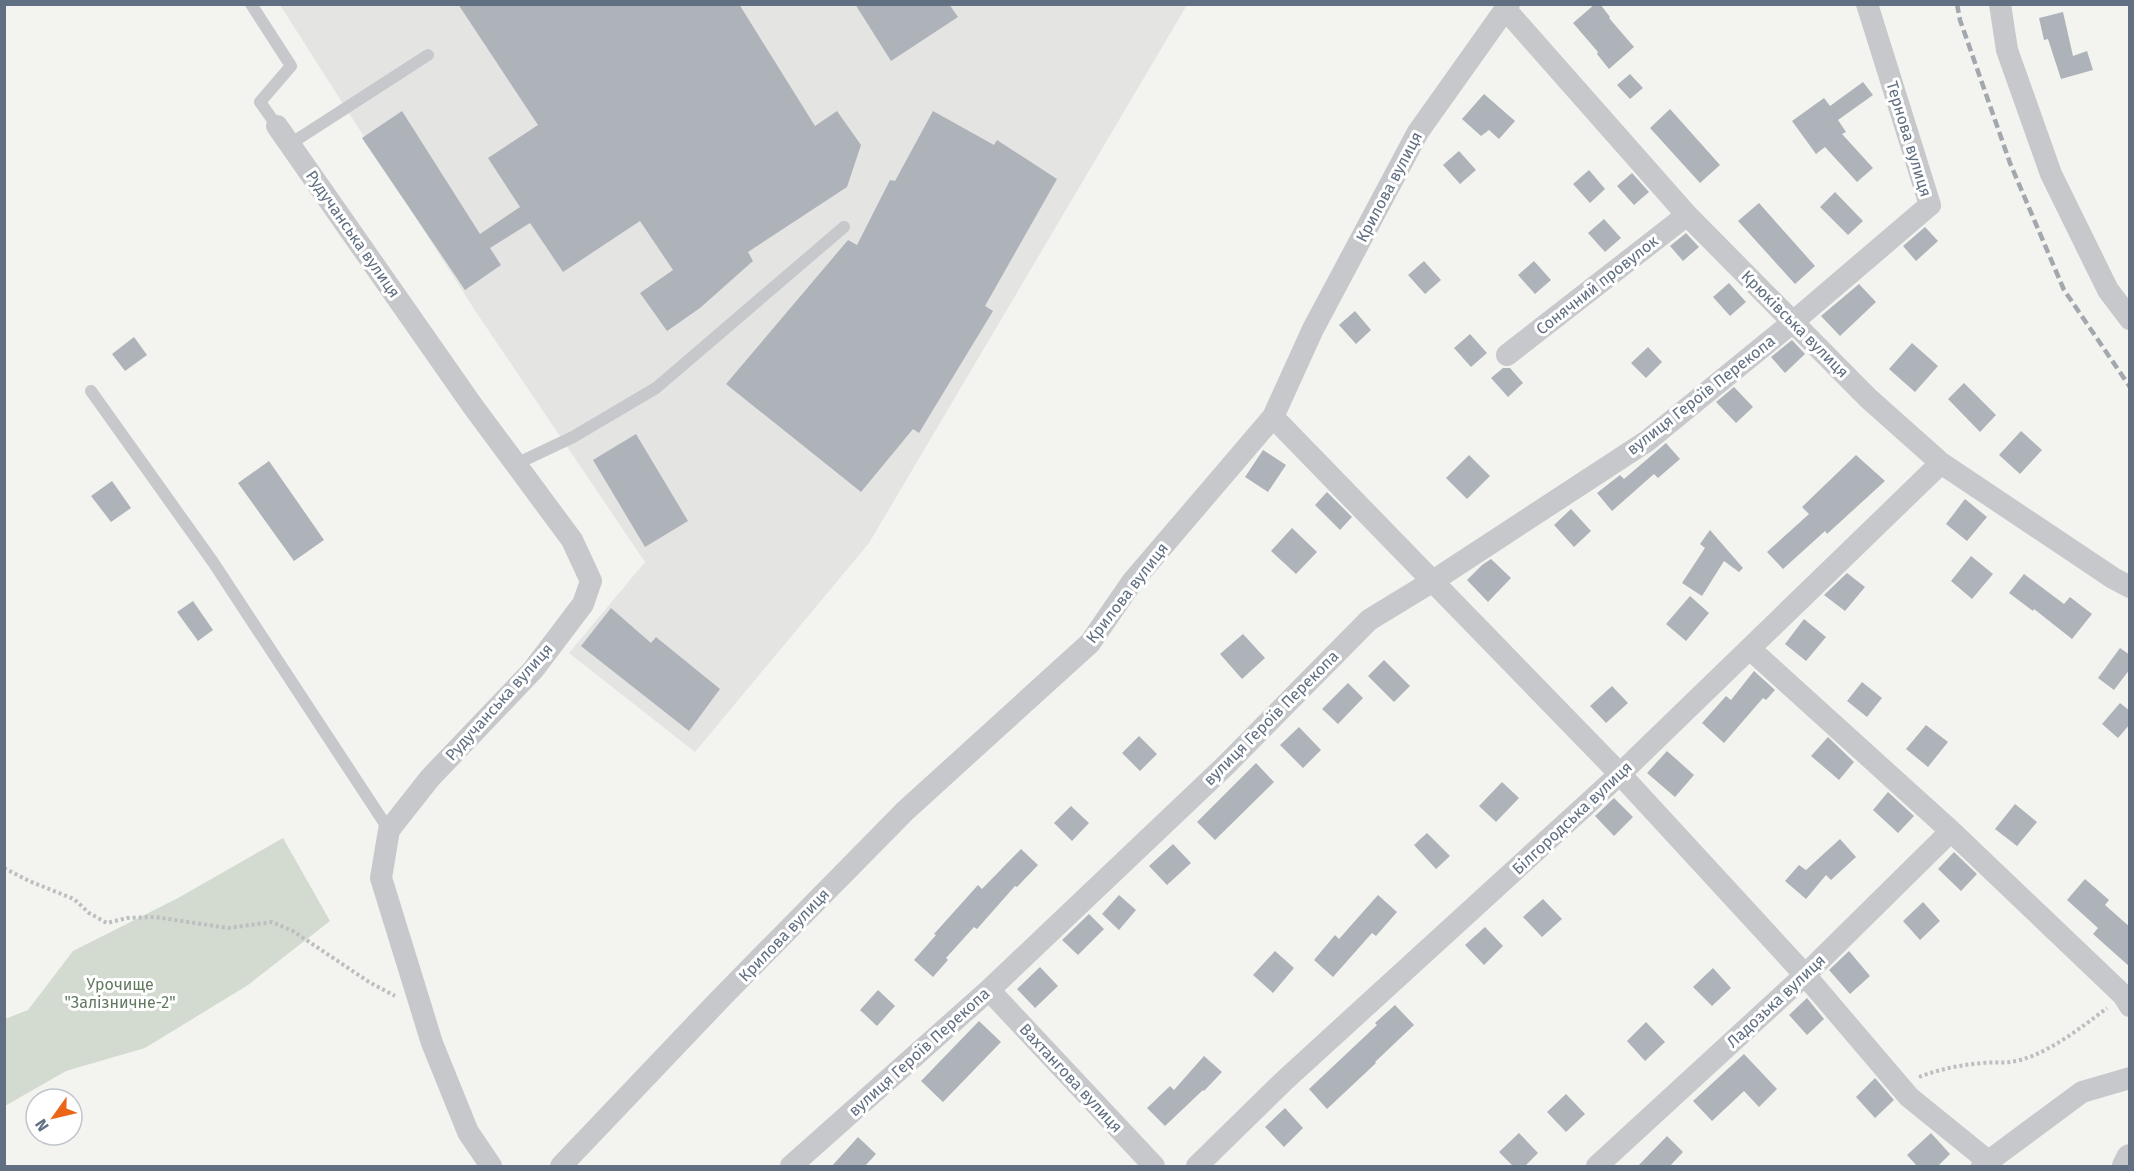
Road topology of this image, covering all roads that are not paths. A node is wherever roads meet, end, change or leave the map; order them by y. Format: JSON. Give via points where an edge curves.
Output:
{"nodes":[{"id":1,"x":251,"y":4,"type":"edge"},
{"id":2,"x":1867,"y":4,"type":"edge"},
{"id":3,"x":2000,"y":4,"type":"edge"},
{"id":4,"x":1508,"y":7,"type":"edge"},
{"id":5,"x":428,"y":55,"type":"dead end"},
{"id":6,"x":284,"y":135,"type":"junction"},
{"id":7,"x":1688,"y":215,"type":"junction"},
{"id":8,"x":844,"y":227,"type":"dead end"},
{"id":9,"x":2130,"y":319,"type":"edge"},
{"id":10,"x":1793,"y":322,"type":"junction"},
{"id":11,"x":1506,"y":355,"type":"dead end"},
{"id":12,"x":91,"y":391,"type":"dead end"},
{"id":13,"x":1273,"y":417,"type":"junction"},
{"id":14,"x":1941,"y":463,"type":"junction"},
{"id":15,"x":516,"y":464,"type":"junction"},
{"id":16,"x":1433,"y":581,"type":"junction"},
{"id":17,"x":2130,"y":586,"type":"edge"},
{"id":18,"x":1750,"y":649,"type":"junction"},
{"id":19,"x":1620,"y":774,"type":"junction"},
{"id":20,"x":389,"y":830,"type":"junction"},
{"id":21,"x":1951,"y":831,"type":"junction"},
{"id":22,"x":1805,"y":975,"type":"junction"},
{"id":23,"x":989,"y":990,"type":"junction"},
{"id":24,"x":2126,"y":1001,"type":"edge"},
{"id":25,"x":2130,"y":1078,"type":"edge"},
{"id":26,"x":2130,"y":1158,"type":"edge"},
{"id":27,"x":1985,"y":1164,"type":"edge"},
{"id":28,"x":491,"y":1167,"type":"edge"},
{"id":29,"x":561,"y":1167,"type":"edge"},
{"id":30,"x":791,"y":1167,"type":"edge"},
{"id":31,"x":1154,"y":1167,"type":"edge"},
{"id":32,"x":1197,"y":1167,"type":"edge"},
{"id":33,"x":1597,"y":1167,"type":"edge"},
{"id":34,"x":2126,"y":1167,"type":"edge"}],
"edges":[{"from":1,"to":6,"type":"lane","via":[[291,66],[260,102]]},
{"from":2,"to":10,"type":"street","name":"Тернова вулиця","via":[[1930,205]]},
{"from":3,"to":9,"type":"street","via":[[2007,50],[2051,174],[2108,290]]},
{"from":4,"to":7,"type":"street","name":"Крюківська вулиця"},
{"from":4,"to":13,"type":"street","name":"Крилова вулиця","via":[[1418,132],[1313,330]]},
{"from":5,"to":6,"type":"lane"},
{"from":6,"to":15,"type":"street","name":"Рудучанська вулиця"},
{"from":7,"to":10,"type":"street","name":"Крюківська вулиця"},
{"from":7,"to":11,"type":"street","name":"Сонячний провулок"},
{"from":8,"to":15,"type":"lane","via":[[656,388],[573,437]]},
{"from":10,"to":14,"type":"street","name":"Крюківська вулиця","via":[[1868,398]]},
{"from":10,"to":16,"type":"street","name":"вулиця Героїв Перекопа","via":[[1647,441]]},
{"from":12,"to":20,"type":"lane","via":[[213,562]]},
{"from":13,"to":16,"type":"street"},
{"from":13,"to":29,"type":"street","name":"Крилова вулиця","via":[[1132,582],[1090,643],[905,811]]},
{"from":14,"to":17,"type":"street","name":"Крюківська вулиця"},
{"from":14,"to":18,"type":"street","name":"Білгородська вулиця"},
{"from":15,"to":20,"type":"street","name":"Рудучанська вулиця","via":[[572,540],[591,581],[583,604],[533,669],[430,778]]},
{"from":16,"to":19,"type":"street"},
{"from":16,"to":23,"type":"street","name":"вулиця Героїв Перекопа","via":[[1369,620],[1226,765]]},
{"from":18,"to":19,"type":"street","name":"Білгородська вулиця"},
{"from":18,"to":21,"type":"street"},
{"from":19,"to":22,"type":"street"},
{"from":19,"to":32,"type":"street","name":"Білгородська вулиця","via":[[1294,1072]]},
{"from":20,"to":28,"type":"street","name":"Рудучанська вулиця","via":[[381,878],[432,1043],[468,1132]]},
{"from":21,"to":22,"type":"street","name":"Ладозька вулиця"},
{"from":21,"to":24,"type":"street"},
{"from":22,"to":27,"type":"street","via":[[1909,1097]]},
{"from":22,"to":33,"type":"street","name":"Ладозька вулиця"},
{"from":23,"to":30,"type":"street","name":"вулиця Героїв Перекопа"},
{"from":23,"to":31,"type":"street","name":"Вахтангова вулиця"},
{"from":25,"to":27,"type":"street","via":[[2082,1092]]},
{"from":26,"to":34,"type":"street"}]}
